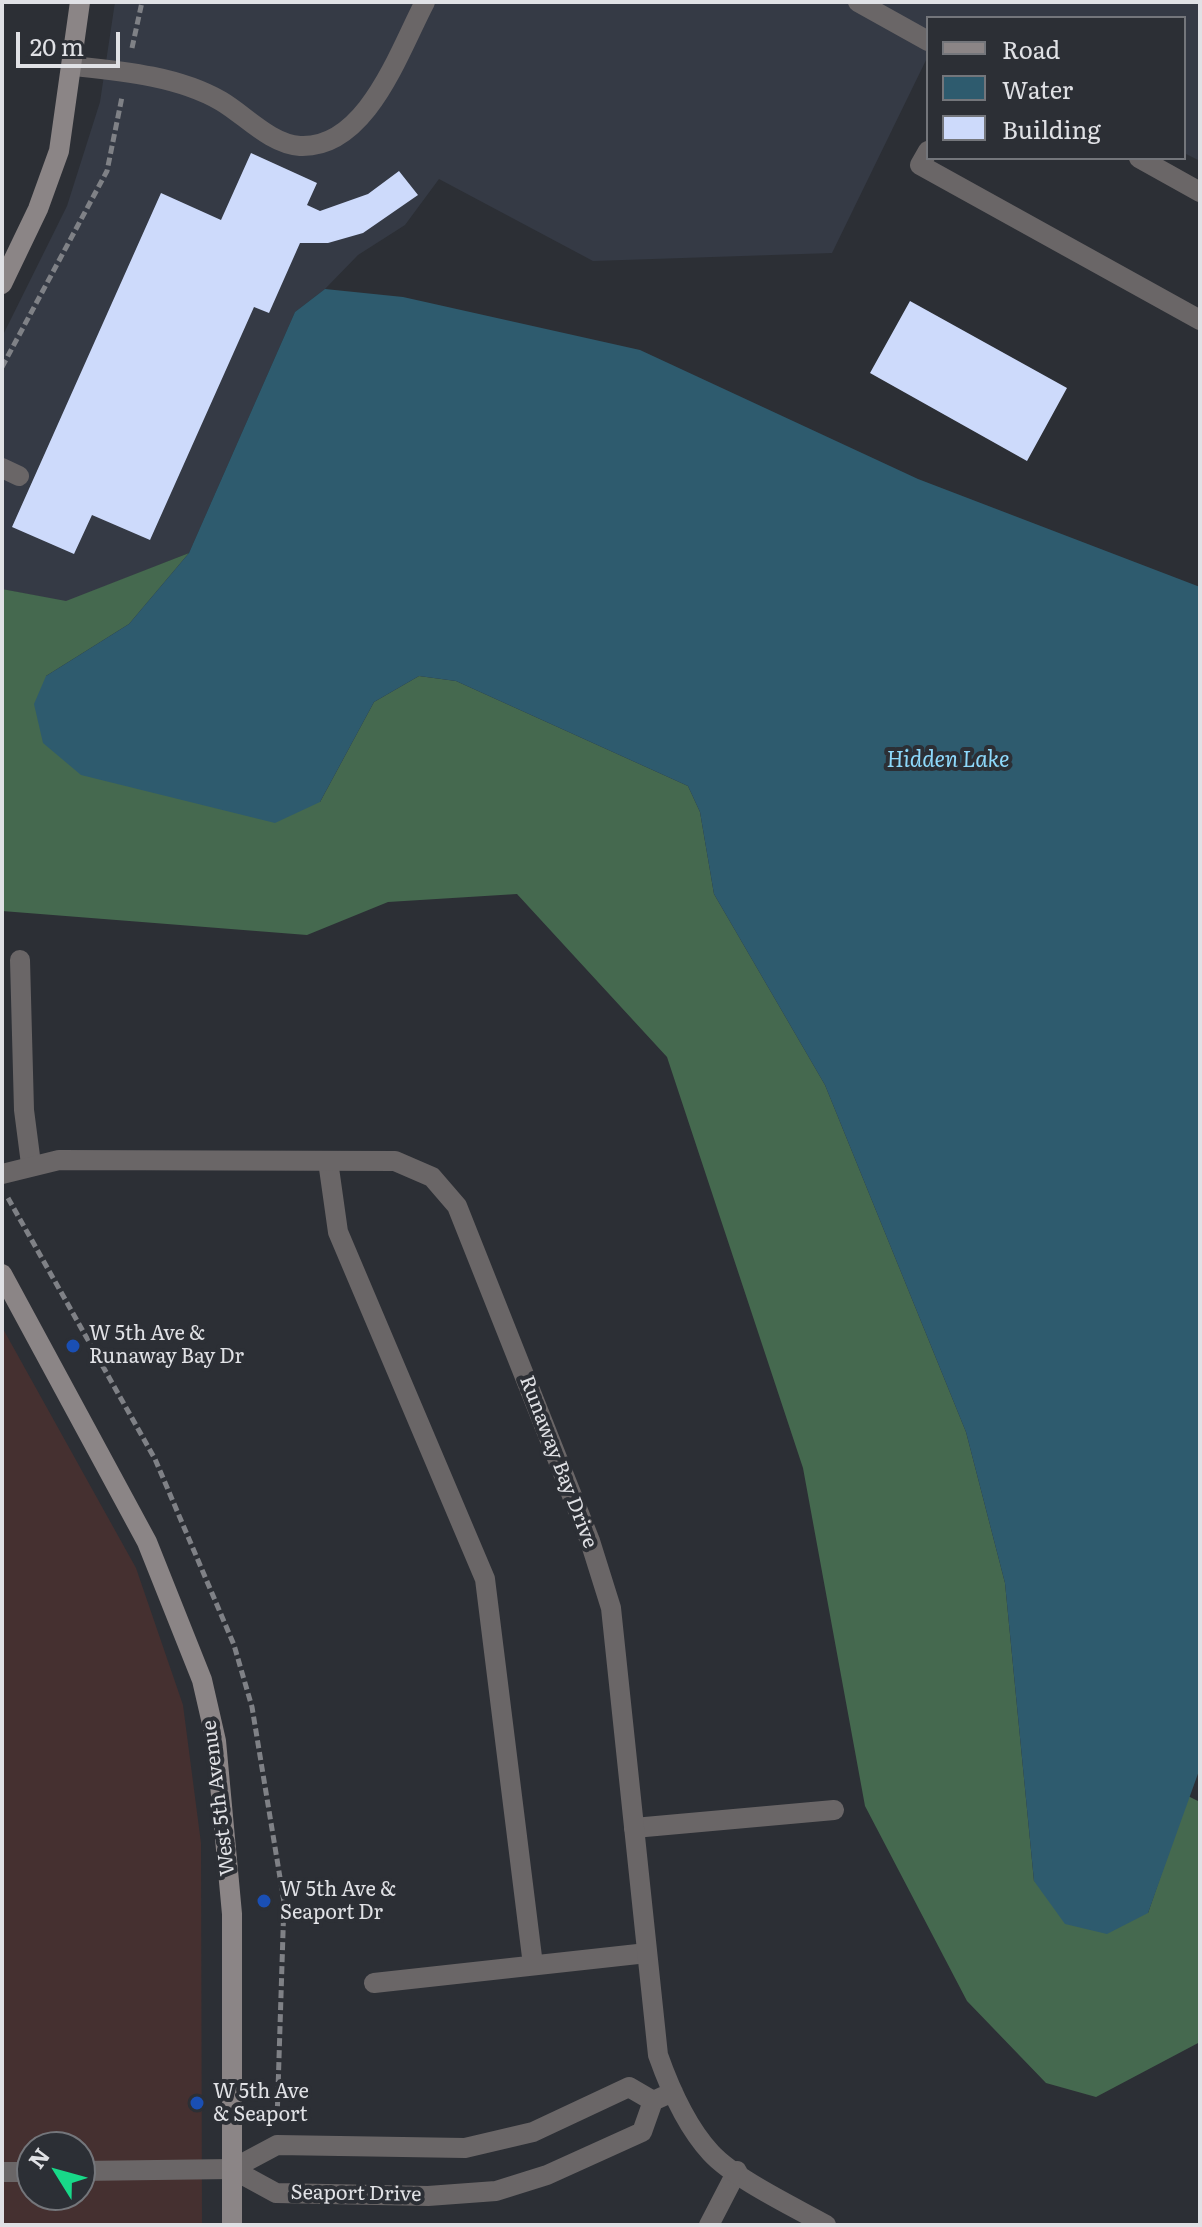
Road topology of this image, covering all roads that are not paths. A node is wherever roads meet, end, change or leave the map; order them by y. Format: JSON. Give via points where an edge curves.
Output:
{"nodes":[{"id":1,"x":80,"y":2,"type":"edge"},
{"id":2,"x":425,"y":2,"type":"edge"},
{"id":3,"x":858,"y":2,"type":"edge"},
{"id":4,"x":926,"y":40,"type":"edge"},
{"id":5,"x":73,"y":66,"type":"junction"},
{"id":6,"x":926,"y":154,"type":"edge"},
{"id":7,"x":1143,"y":160,"type":"edge"},
{"id":8,"x":1200,"y":192,"type":"edge"},
{"id":9,"x":2,"y":284,"type":"edge"},
{"id":10,"x":1200,"y":320,"type":"edge"},
{"id":11,"x":20,"y":960,"type":"dead end"},
{"id":12,"x":328,"y":1161,"type":"junction"},
{"id":13,"x":31,"y":1164,"type":"junction"},
{"id":14,"x":2,"y":1174,"type":"edge"},
{"id":15,"x":2,"y":1274,"type":"edge"},
{"id":16,"x":834,"y":1810,"type":"dead end"},
{"id":17,"x":634,"y":1828,"type":"junction"},
{"id":18,"x":647,"y":1953,"type":"junction"},
{"id":19,"x":533,"y":1965,"type":"junction"},
{"id":20,"x":374,"y":1983,"type":"dead end"},
{"id":21,"x":673,"y":2092,"type":"junction"},
{"id":22,"x":653,"y":2101,"type":"junction"},
{"id":23,"x":232,"y":2169,"type":"junction"},
{"id":24,"x":96,"y":2171,"type":"edge"},
{"id":25,"x":737,"y":2171,"type":"junction"},
{"id":26,"x":232,"y":2225,"type":"edge"},
{"id":27,"x":709,"y":2225,"type":"edge"},
{"id":28,"x":826,"y":2225,"type":"edge"}],
"edges":[{"from":1,"to":5,"type":"main road"},
{"from":2,"to":5,"type":"street","via":[[372,103],[352,127],[326,142],[298,146],[250,123],[221,101],[127,72]]},
{"from":3,"to":4,"type":"street"},
{"from":5,"to":9,"type":"main road","via":[[59,151]]},
{"from":6,"to":10,"type":"street","via":[[920,165]]},
{"from":7,"to":8,"type":"street"},
{"from":11,"to":13,"type":"street","via":[[24,1110]]},
{"from":12,"to":13,"type":"street","name":"Runaway Bay Drive"},
{"from":12,"to":17,"type":"street","name":"Runaway Bay Drive","via":[[395,1161],[432,1177],[457,1206],[590,1541],[611,1608]]},
{"from":12,"to":19,"type":"street","via":[[338,1232],[485,1579]]},
{"from":13,"to":14,"type":"street","name":"Runaway Bay Drive"},
{"from":15,"to":23,"type":"main road","name":"West 5th Avenue","via":[[147,1542],[202,1680],[216,1741],[232,1914]]},
{"from":16,"to":17,"type":"street"},
{"from":17,"to":18,"type":"street","name":"Runaway Bay Drive"},
{"from":18,"to":19,"type":"street"},
{"from":18,"to":21,"type":"street","name":"Runaway Bay Drive","via":[[658,2055]]},
{"from":19,"to":20,"type":"street"},
{"from":21,"to":22,"type":"street"},
{"from":21,"to":25,"type":"street","name":"Runaway Bay Drive","via":[[695,2134]]},
{"from":22,"to":23,"type":"street","via":[[629,2087],[533,2132],[465,2148],[277,2145]]},
{"from":22,"to":23,"type":"street","name":"Seaport Drive","via":[[642,2132],[547,2175],[496,2191],[428,2196],[276,2193]]},
{"from":23,"to":24,"type":"street"},
{"from":23,"to":26,"type":"main road","name":"West 5th Avenue"},
{"from":25,"to":27,"type":"street"},
{"from":25,"to":28,"type":"street","name":"Runaway Bay Drive"}]}
